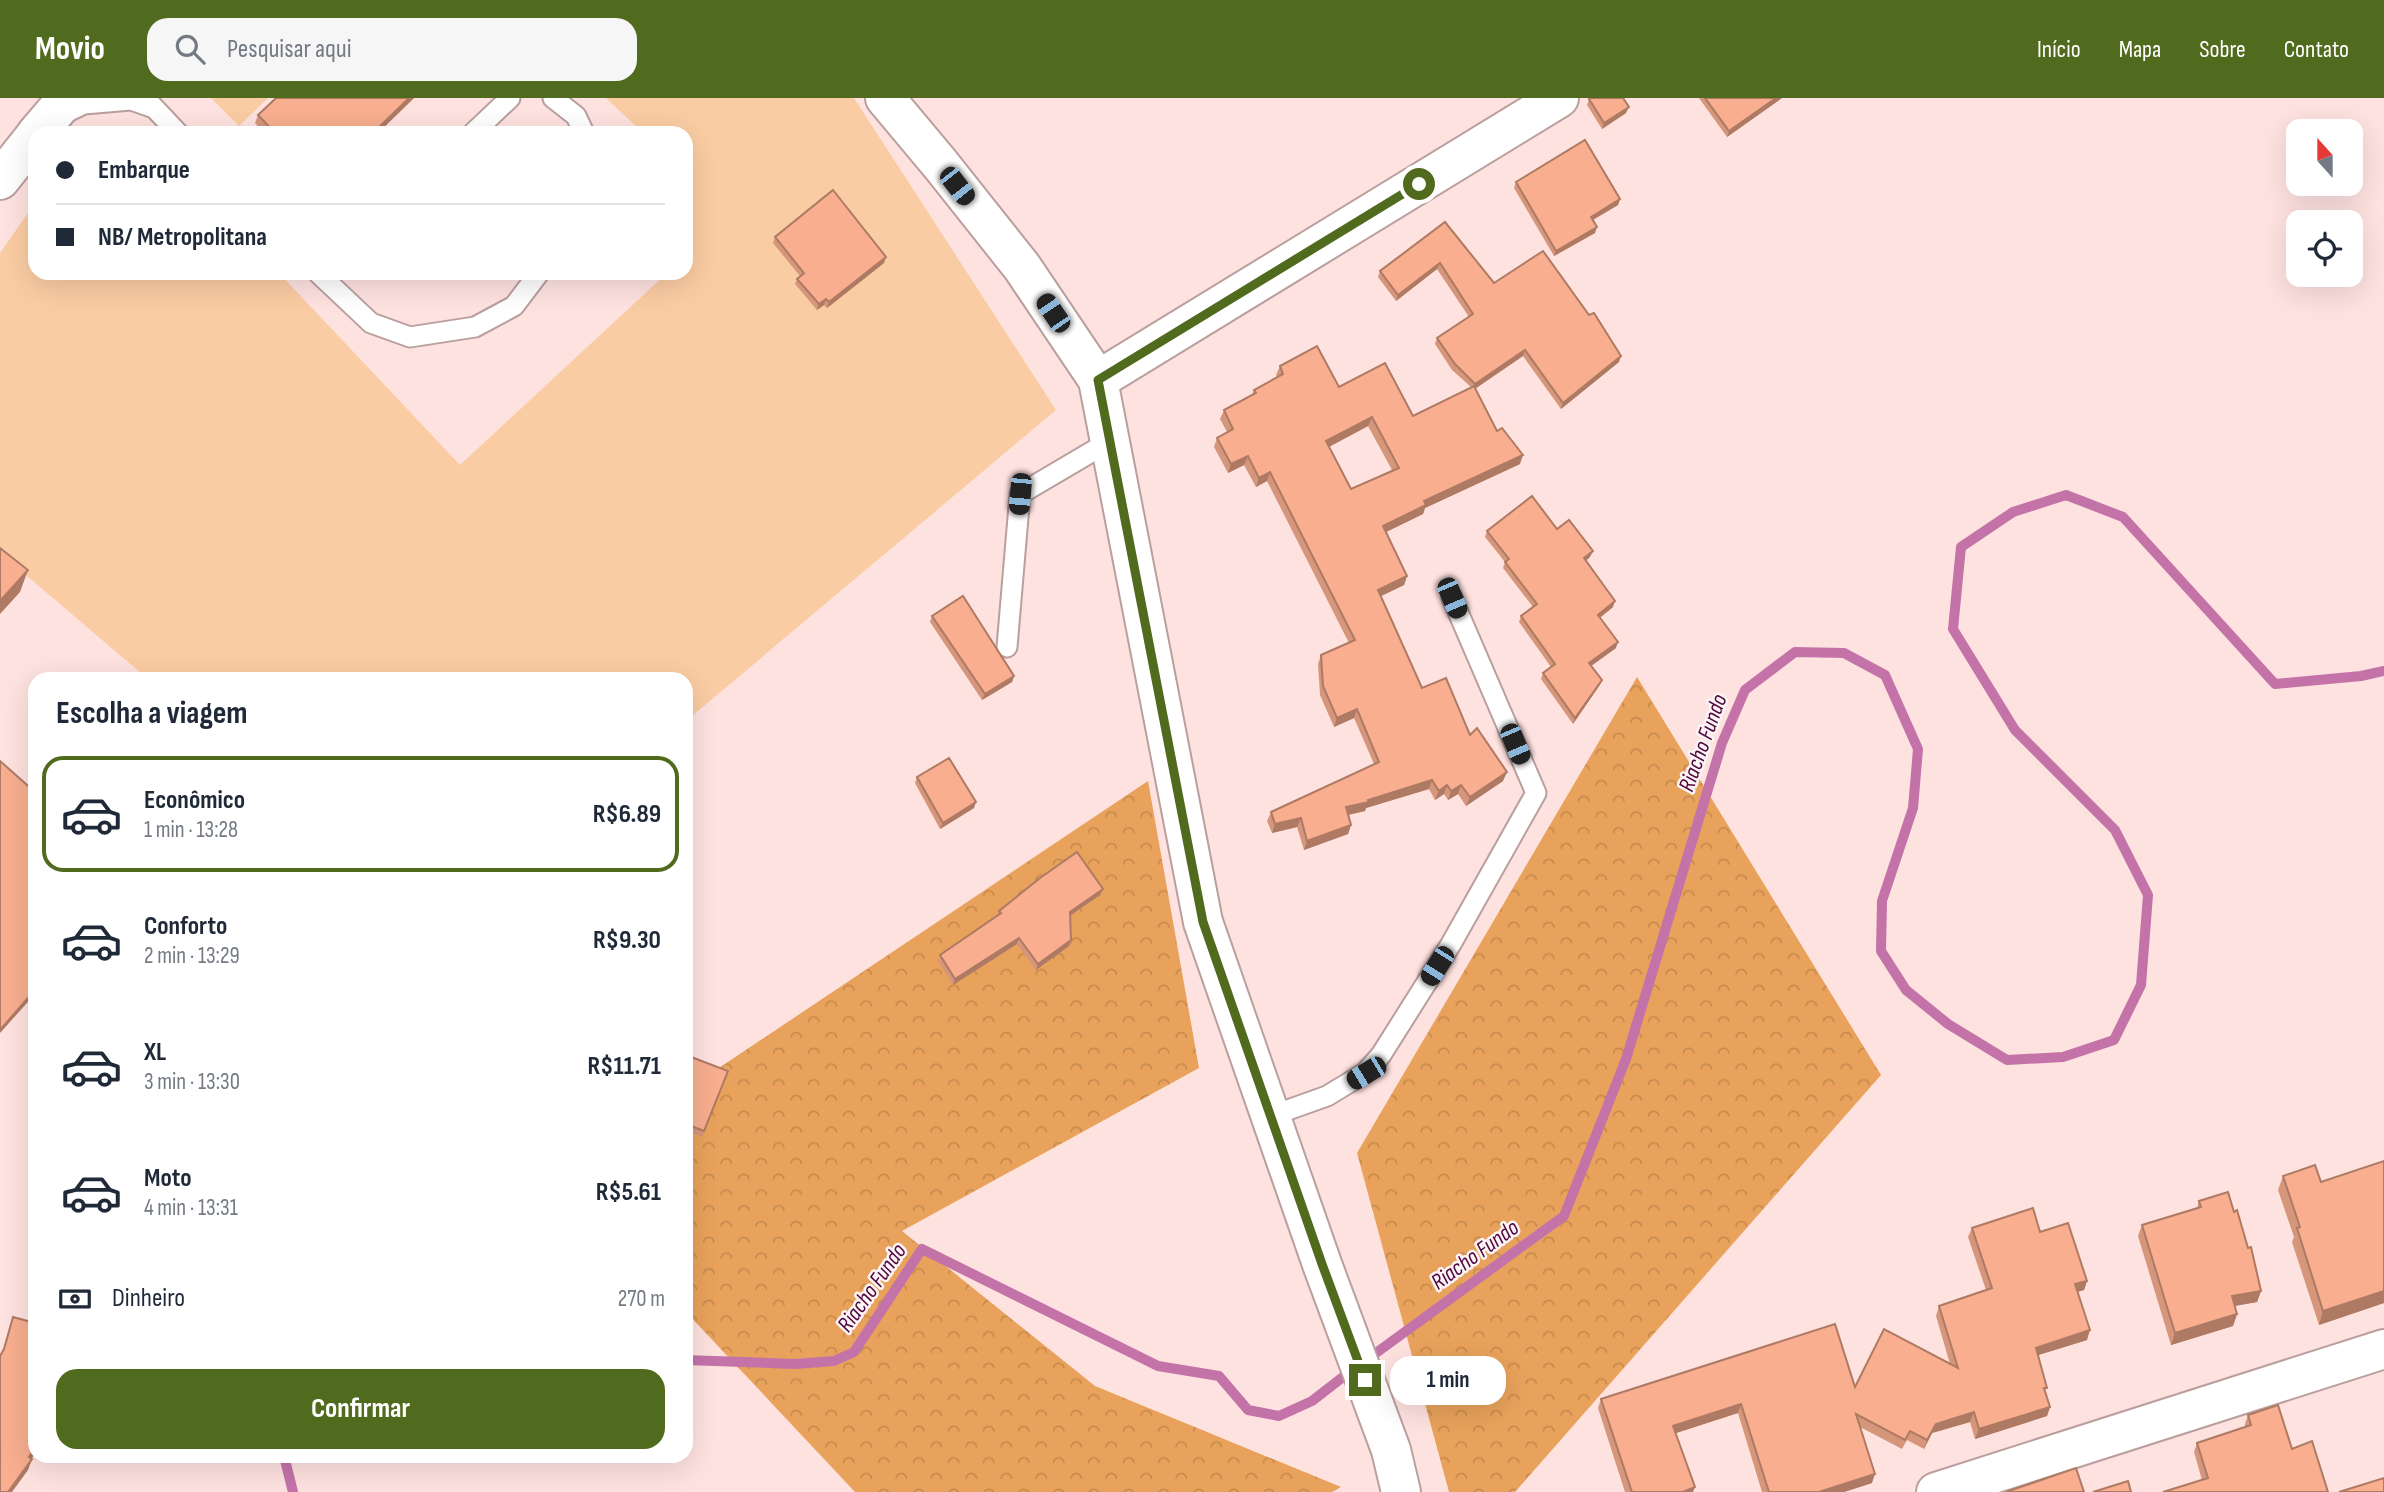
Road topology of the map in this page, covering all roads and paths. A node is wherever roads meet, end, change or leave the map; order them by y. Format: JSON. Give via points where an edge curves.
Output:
{"nodes":[{"id":1,"x":510,"y":98,"type":"edge"},
{"id":2,"x":553,"y":98,"type":"edge"},
{"id":3,"x":885,"y":98,"type":"edge"},
{"id":4,"x":1559,"y":98,"type":"edge"},
{"id":5,"x":148,"y":102,"type":"edge"},
{"id":6,"x":46,"y":122,"type":"edge"},
{"id":7,"x":170,"y":126,"type":"edge"},
{"id":8,"x":480,"y":126,"type":"edge"},
{"id":9,"x":581,"y":126,"type":"edge"},
{"id":10,"x":28,"y":145,"type":"edge"},
{"id":11,"x":0,"y":180,"type":"edge"},
{"id":12,"x":328,"y":280,"type":"edge"},
{"id":13,"x":534,"y":280,"type":"edge"},
{"id":14,"x":1098,"y":380,"type":"junction"},
{"id":15,"x":1110,"y":441,"type":"junction"},
{"id":16,"x":1452,"y":598,"type":"dead end"},
{"id":17,"x":1007,"y":647,"type":"dead end"},
{"id":18,"x":1271,"y":1116,"type":"junction"},
{"id":19,"x":2384,"y":1349,"type":"edge"},
{"id":20,"x":1401,"y":1492,"type":"edge"},
{"id":21,"x":1936,"y":1492,"type":"edge"}],
"edges":[{"from":1,"to":8,"type":"lane"},
{"from":2,"to":9,"type":"lane","via":[[576,116]]},
{"from":3,"to":14,"type":"street","via":[[1022,267]]},
{"from":4,"to":14,"type":"street"},
{"from":5,"to":6,"type":"lane","via":[[84,104]]},
{"from":5,"to":7,"type":"lane"},
{"from":10,"to":11,"type":"street"},
{"from":12,"to":13,"type":"lane","via":[[372,323],[410,337],[475,327],[514,306]]},
{"from":14,"to":15,"type":"street"},
{"from":15,"to":17,"type":"lane","via":[[1020,494]]},
{"from":15,"to":18,"type":"street","via":[[1203,922]]},
{"from":16,"to":18,"type":"lane","via":[[1536,793],[1451,944],[1366,1073],[1327,1096]]},
{"from":18,"to":20,"type":"street","via":[[1391,1450]]},
{"from":19,"to":21,"type":"street"}]}
